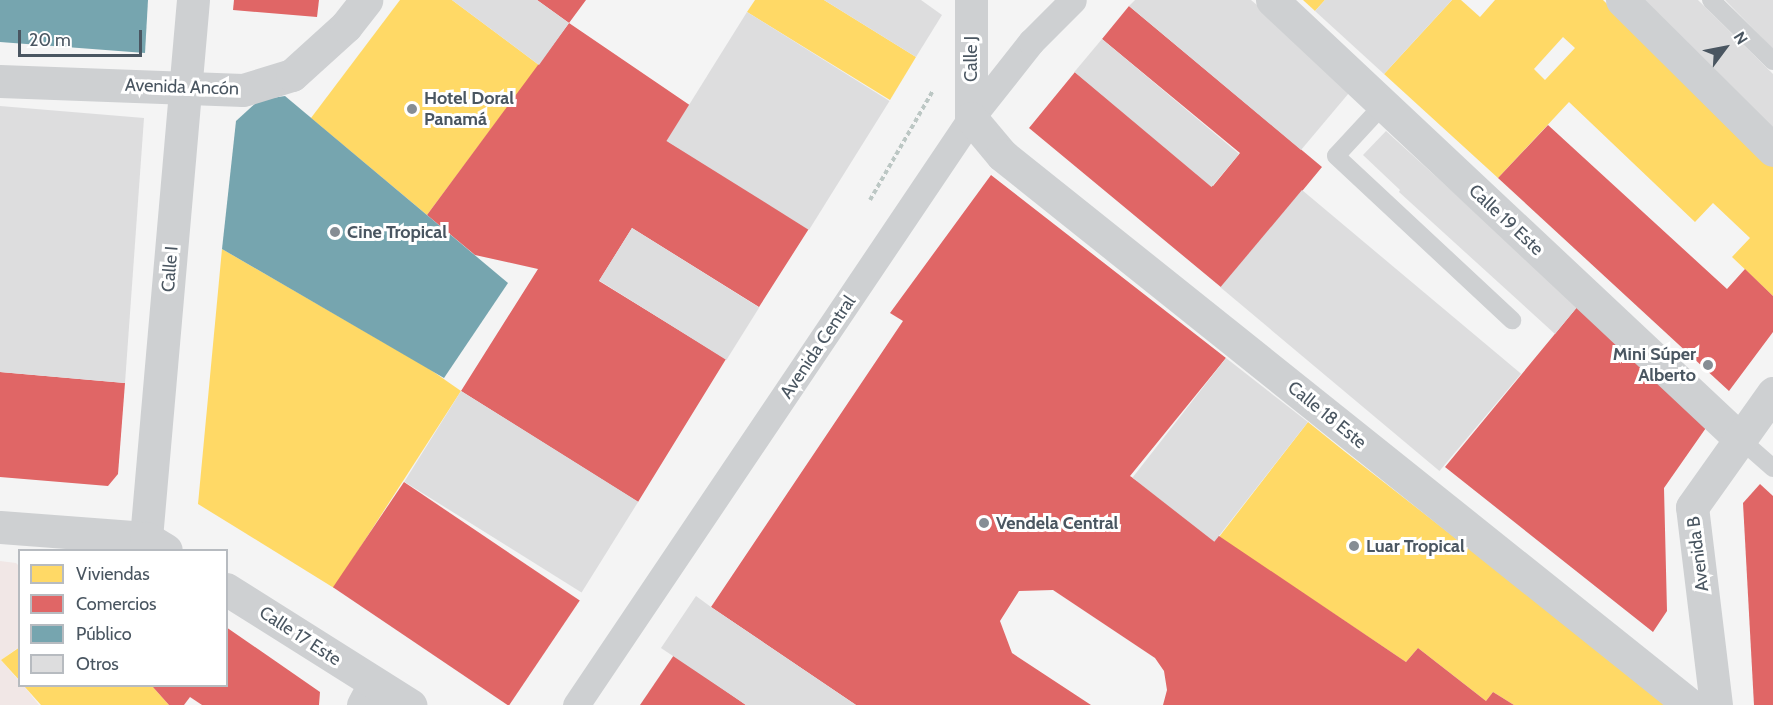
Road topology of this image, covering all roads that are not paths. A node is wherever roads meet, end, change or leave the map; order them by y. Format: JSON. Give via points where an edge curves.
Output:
{"nodes":[{"id":1,"x":193,"y":0,"type":"edge"},
{"id":2,"x":366,"y":0,"type":"edge"},
{"id":3,"x":971,"y":0,"type":"edge"},
{"id":4,"x":1072,"y":0,"type":"edge"},
{"id":5,"x":1272,"y":0,"type":"edge"},
{"id":6,"x":1622,"y":0,"type":"edge"},
{"id":7,"x":1711,"y":0,"type":"edge"},
{"id":8,"x":1773,"y":61,"type":"edge"},
{"id":9,"x":0,"y":81,"type":"edge"},
{"id":10,"x":186,"y":88,"type":"junction"},
{"id":11,"x":1383,"y":105,"type":"junction"},
{"id":12,"x":971,"y":118,"type":"junction"},
{"id":13,"x":1773,"y":150,"type":"edge"},
{"id":14,"x":1512,"y":320,"type":"dead end"},
{"id":15,"x":1773,"y":393,"type":"edge"},
{"id":16,"x":1740,"y":439,"type":"junction"},
{"id":17,"x":1773,"y":468,"type":"edge"},
{"id":18,"x":0,"y":527,"type":"edge"},
{"id":19,"x":156,"y":544,"type":"edge"},
{"id":20,"x":228,"y":590,"type":"edge"},
{"id":21,"x":369,"y":694,"type":"edge"},
{"id":22,"x":410,"y":705,"type":"edge"},
{"id":23,"x":576,"y":705,"type":"edge"},
{"id":24,"x":1690,"y":705,"type":"edge"},
{"id":25,"x":1716,"y":705,"type":"edge"}],
"edges":[{"from":1,"to":10,"type":"street","name":"Calle I"},
{"from":2,"to":10,"type":"street","name":"Avenida Ancón","via":[[346,26],[292,75],[243,90]]},
{"from":3,"to":12,"type":"street","name":"Calle J"},
{"from":4,"to":12,"type":"street","name":"Avenida Central","via":[[1030,42]]},
{"from":5,"to":11,"type":"street","name":"Calle 19 Este"},
{"from":6,"to":13,"type":"street"},
{"from":7,"to":8,"type":"lane"},
{"from":9,"to":10,"type":"street","name":"Avenida Ancón"},
{"from":10,"to":19,"type":"street","name":"Calle I"},
{"from":11,"to":14,"type":"lane","via":[[1336,156]]},
{"from":11,"to":16,"type":"street","name":"Calle 19 Este"},
{"from":12,"to":23,"type":"street","name":"Avenida Central"},
{"from":12,"to":24,"type":"street","name":"Calle 18 Este","via":[[1002,155]]},
{"from":15,"to":16,"type":"street","name":"Avenida B"},
{"from":16,"to":17,"type":"lane"},
{"from":16,"to":25,"type":"street","name":"Avenida B","via":[[1692,507]]},
{"from":18,"to":19,"type":"street"},
{"from":20,"to":21,"type":"street","name":"Calle 17 Este"},
{"from":21,"to":22,"type":"street","name":"Calle 17 Este"}]}
